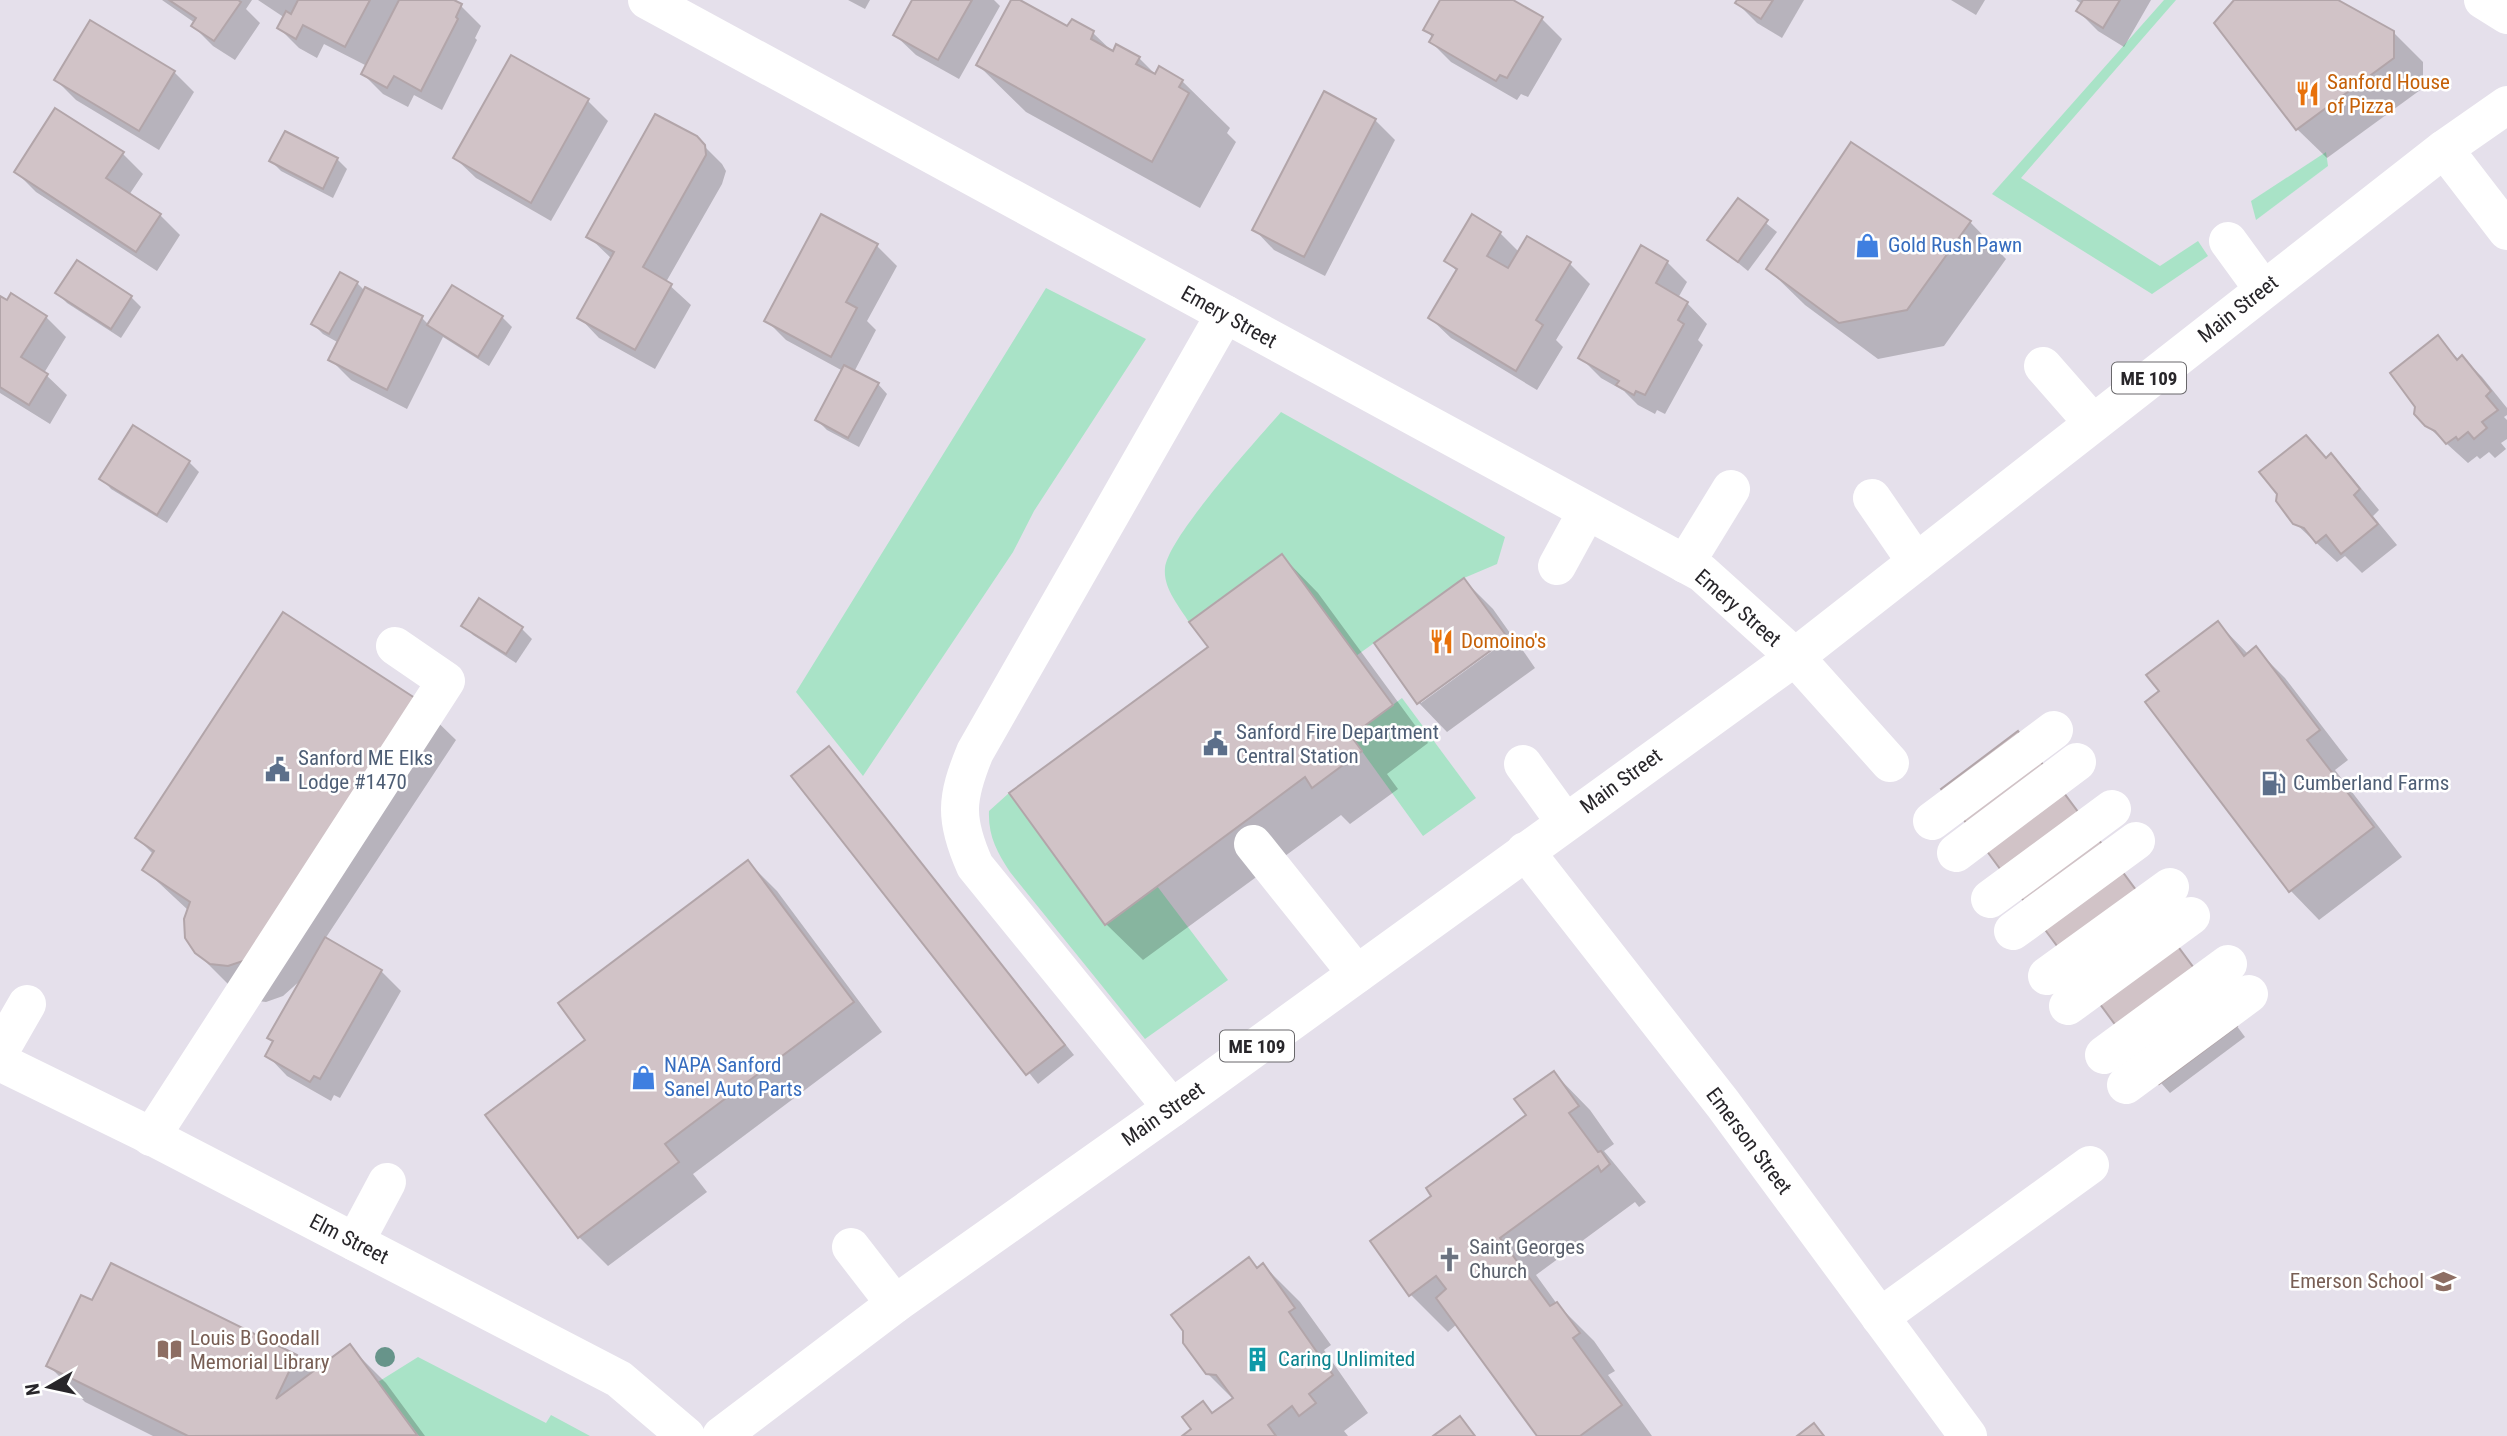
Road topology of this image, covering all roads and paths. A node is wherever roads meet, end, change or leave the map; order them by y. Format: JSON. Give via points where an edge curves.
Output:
{"nodes":[{"id":1,"x":647,"y":0,"type":"edge"},
{"id":2,"x":2483,"y":0,"type":"edge"},
{"id":3,"x":2507,"y":15,"type":"edge"},
{"id":4,"x":2507,"y":105,"type":"edge"},
{"id":5,"x":2444,"y":149,"type":"junction"},
{"id":6,"x":2507,"y":231,"type":"edge"},
{"id":7,"x":2228,"y":242,"type":"dead end"},
{"id":8,"x":2263,"y":289,"type":"junction"},
{"id":9,"x":1225,"y":314,"type":"junction"},
{"id":10,"x":2043,"y":366,"type":"dead end"},
{"id":11,"x":2093,"y":423,"type":"junction"},
{"id":12,"x":1731,"y":489,"type":"dead end"},
{"id":13,"x":1872,"y":498,"type":"dead end"},
{"id":14,"x":1587,"y":511,"type":"junction"},
{"id":15,"x":1916,"y":562,"type":"junction"},
{"id":16,"x":1685,"y":564,"type":"junction"},
{"id":17,"x":1557,"y":566,"type":"dead end"},
{"id":18,"x":395,"y":646,"type":"dead end"},
{"id":19,"x":1795,"y":657,"type":"junction"},
{"id":20,"x":2054,"y":730,"type":"dead end"},
{"id":21,"x":2077,"y":762,"type":"dead end"},
{"id":22,"x":1890,"y":763,"type":"dead end"},
{"id":23,"x":1523,"y":764,"type":"dead end"},
{"id":24,"x":2112,"y":808,"type":"dead end"},
{"id":25,"x":1932,"y":821,"type":"dead end"},
{"id":26,"x":1565,"y":822,"type":"junction"},
{"id":27,"x":2136,"y":841,"type":"dead end"},
{"id":28,"x":1253,"y":844,"type":"dead end"},
{"id":29,"x":1525,"y":852,"type":"junction"},
{"id":30,"x":1956,"y":853,"type":"dead end"},
{"id":31,"x":1990,"y":899,"type":"dead end"},
{"id":32,"x":2180,"y":901,"type":"dead end"},
{"id":33,"x":2013,"y":931,"type":"dead end"},
{"id":34,"x":2228,"y":964,"type":"dead end"},
{"id":35,"x":1357,"y":974,"type":"junction"},
{"id":36,"x":2057,"y":991,"type":"dead end"},
{"id":37,"x":2249,"y":995,"type":"dead end"},
{"id":38,"x":26,"y":1004,"type":"dead end"},
{"id":39,"x":0,"y":1051,"type":"edge"},
{"id":40,"x":0,"y":1062,"type":"edge"},
{"id":41,"x":1172,"y":1108,"type":"junction"},
{"id":42,"x":150,"y":1137,"type":"junction"},
{"id":43,"x":2090,"y":1165,"type":"dead end"},
{"id":44,"x":387,"y":1182,"type":"dead end"},
{"id":45,"x":355,"y":1242,"type":"junction"},
{"id":46,"x":851,"y":1247,"type":"dead end"},
{"id":47,"x":895,"y":1304,"type":"junction"},
{"id":48,"x":1880,"y":1317,"type":"junction"},
{"id":49,"x":686,"y":1436,"type":"edge"},
{"id":50,"x":721,"y":1436,"type":"edge"},
{"id":51,"x":1968,"y":1436,"type":"edge"}],
"edges":[{"from":1,"to":9,"type":"main road","name":"Emery Street"},
{"from":2,"to":3,"type":"main road"},
{"from":4,"to":5,"type":"main road","name":"Main Street","number":"ME 109"},
{"from":5,"to":6,"type":"main road"},
{"from":5,"to":8,"type":"main road","name":"Main Street","number":"ME 109"},
{"from":7,"to":8,"type":"main road"},
{"from":8,"to":11,"type":"main road","name":"Main Street","number":"ME 109"},
{"from":9,"to":14,"type":"main road","name":"Emery Street"},
{"from":9,"to":41,"type":"main road","via":[[975,752],[962,783],[959,810],[963,839],[975,866]]},
{"from":10,"to":11,"type":"main road"},
{"from":11,"to":15,"type":"main road","name":"Main Street","number":"ME 109"},
{"from":12,"to":16,"type":"main road"},
{"from":13,"to":15,"type":"main road"},
{"from":14,"to":16,"type":"main road","name":"Emery Street"},
{"from":14,"to":17,"type":"main road"},
{"from":15,"to":19,"type":"main road","name":"Main Street","number":"ME 109"},
{"from":16,"to":19,"type":"main road","name":"Emery Street","via":[[1702,573]]},
{"from":18,"to":42,"type":"main road","via":[[446,681]]},
{"from":19,"to":22,"type":"main road","name":"Emery Street"},
{"from":19,"to":26,"type":"main road","name":"Main Street","number":"ME 109"},
{"from":20,"to":25,"type":"main road"},
{"from":21,"to":30,"type":"main road"},
{"from":23,"to":26,"type":"main road"},
{"from":24,"to":31,"type":"main road"},
{"from":26,"to":29,"type":"main road","name":"Main Street","number":"ME 109"},
{"from":27,"to":33,"type":"main road"},
{"from":28,"to":35,"type":"main road"},
{"from":29,"to":35,"type":"main road","name":"Main Street","number":"ME 109"},
{"from":29,"to":48,"type":"main road","name":"Emerson Street","via":[[1723,1104]]},
{"from":32,"to":36,"type":"main road"},
{"from":34,"to":37,"type":"main road","via":[[2115,1070]]},
{"from":35,"to":41,"type":"main road","name":"Main Street","number":"ME 109"},
{"from":38,"to":39,"type":"main road"},
{"from":40,"to":42,"type":"main road","name":"Elm Street"},
{"from":41,"to":47,"type":"main road","name":"Main Street","number":"ME 109"},
{"from":42,"to":45,"type":"main road","name":"Elm Street"},
{"from":43,"to":48,"type":"main road"},
{"from":44,"to":45,"type":"main road"},
{"from":45,"to":49,"type":"main road","name":"Elm Street","via":[[619,1379]]},
{"from":46,"to":47,"type":"main road"},
{"from":47,"to":50,"type":"main road","name":"Main Street","number":"ME 109"},
{"from":48,"to":51,"type":"main road","name":"Emerson Street"}]}
